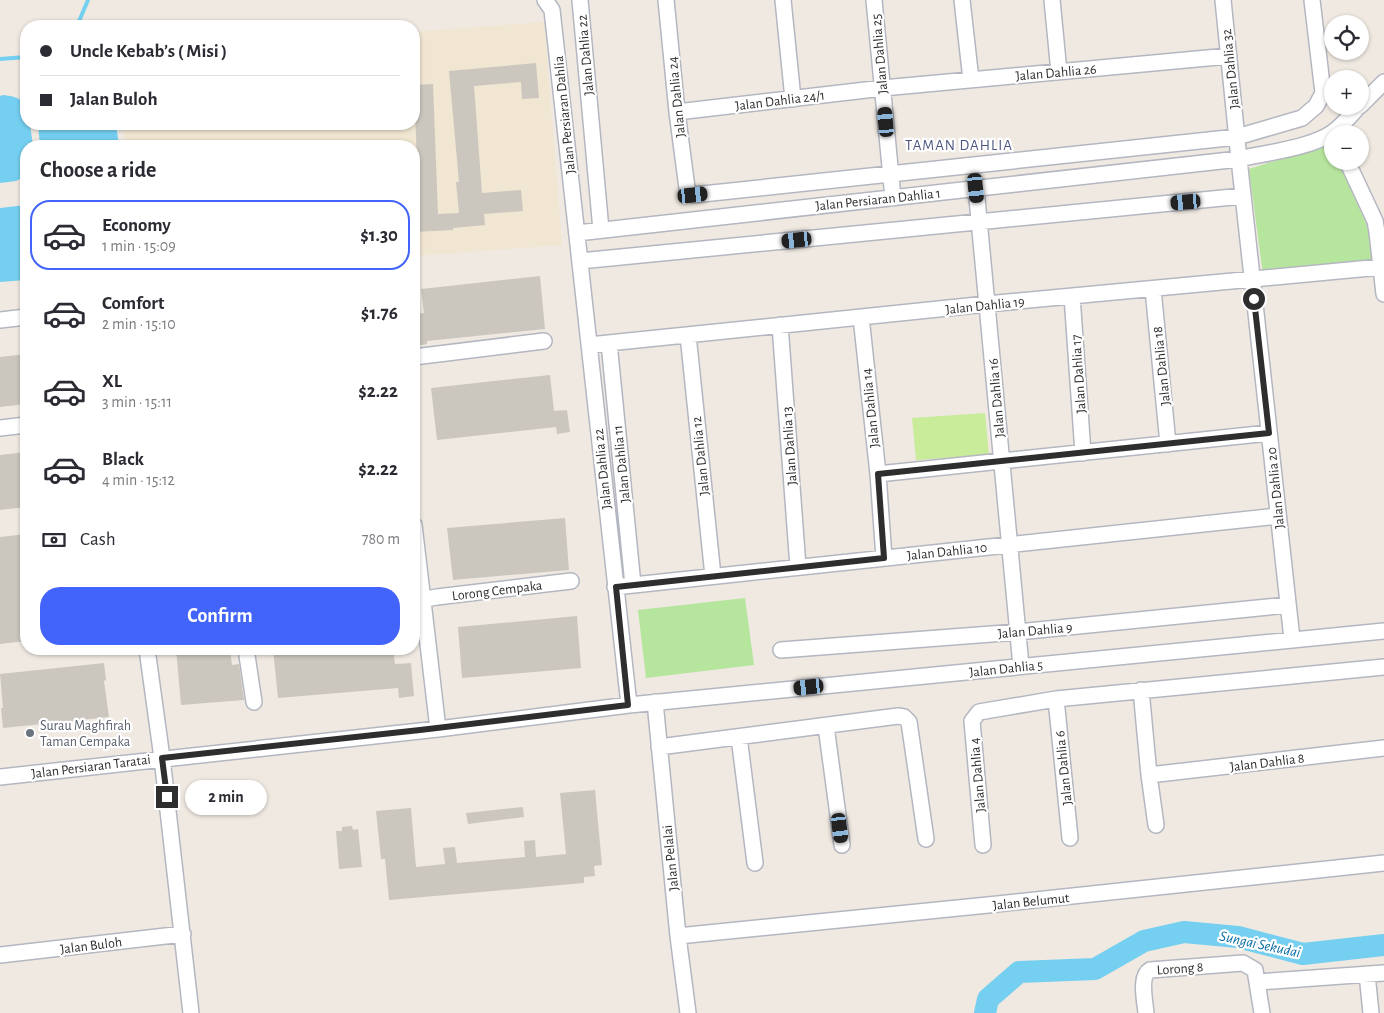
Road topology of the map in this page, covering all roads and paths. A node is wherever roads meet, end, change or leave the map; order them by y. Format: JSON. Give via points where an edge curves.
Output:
{"nodes":[{"id":1,"x":545,"y":0,"type":"edge"},
{"id":2,"x":580,"y":0,"type":"edge"},
{"id":3,"x":666,"y":0,"type":"edge"},
{"id":4,"x":784,"y":0,"type":"edge"},
{"id":5,"x":874,"y":0,"type":"edge"},
{"id":6,"x":962,"y":0,"type":"edge"},
{"id":7,"x":1052,"y":0,"type":"edge"},
{"id":8,"x":1223,"y":0,"type":"edge"},
{"id":9,"x":1312,"y":0,"type":"edge"},
{"id":10,"x":1229,"y":56,"type":"junction"},
{"id":11,"x":1059,"y":72,"type":"junction"},
{"id":12,"x":971,"y":80,"type":"junction"},
{"id":13,"x":1384,"y":82,"type":"edge"},
{"id":14,"x":883,"y":88,"type":"junction"},
{"id":15,"x":1369,"y":97,"type":"edge"},
{"id":16,"x":794,"y":99,"type":"junction"},
{"id":17,"x":677,"y":112,"type":"junction"},
{"id":18,"x":1351,"y":115,"type":"edge"},
{"id":19,"x":1341,"y":125,"type":"edge"},
{"id":20,"x":1237,"y":137,"type":"junction"},
{"id":21,"x":1324,"y":137,"type":"edge"},
{"id":22,"x":1239,"y":159,"type":"junction"},
{"id":23,"x":1350,"y":170,"type":"edge"},
{"id":24,"x":891,"y":174,"type":"junction"},
{"id":25,"x":976,"y":188,"type":"junction"},
{"id":26,"x":1243,"y":196,"type":"junction"},
{"id":27,"x":893,"y":198,"type":"junction"},
{"id":28,"x":979,"y":222,"type":"junction"},
{"id":29,"x":600,"y":230,"type":"junction"},
{"id":30,"x":576,"y":233,"type":"junction"},
{"id":31,"x":580,"y":262,"type":"junction"},
{"id":32,"x":1381,"y":267,"type":"junction"},
{"id":33,"x":1252,"y":280,"type":"junction"},
{"id":34,"x":1153,"y":289,"type":"junction"},
{"id":35,"x":1384,"y":294,"type":"edge"},
{"id":36,"x":1072,"y":296,"type":"junction"},
{"id":37,"x":987,"y":304,"type":"junction"},
{"id":38,"x":861,"y":317,"type":"junction"},
{"id":39,"x":20,"y":318,"type":"edge"},
{"id":40,"x":0,"y":320,"type":"edge"},
{"id":41,"x":780,"y":325,"type":"junction"},
{"id":42,"x":688,"y":335,"type":"junction"},
{"id":43,"x":544,"y":341,"type":"dead end"},
{"id":44,"x":609,"y":343,"type":"junction"},
{"id":45,"x":589,"y":345,"type":"junction"},
{"id":46,"x":420,"y":356,"type":"edge"},
{"id":47,"x":20,"y":426,"type":"edge"},
{"id":48,"x":0,"y":428,"type":"edge"},
{"id":49,"x":1269,"y":433,"type":"junction"},
{"id":50,"x":1168,"y":444,"type":"junction"},
{"id":51,"x":1083,"y":453,"type":"junction"},
{"id":52,"x":1002,"y":461,"type":"junction"},
{"id":53,"x":878,"y":474,"type":"junction"},
{"id":54,"x":1278,"y":516,"type":"junction"},
{"id":55,"x":1010,"y":544,"type":"junction"},
{"id":56,"x":884,"y":558,"type":"junction"},
{"id":57,"x":798,"y":567,"type":"junction"},
{"id":58,"x":713,"y":576,"type":"junction"},
{"id":59,"x":571,"y":581,"type":"dead end"},
{"id":60,"x":633,"y":585,"type":"junction"},
{"id":61,"x":616,"y":587,"type":"junction"},
{"id":62,"x":420,"y":601,"type":"edge"},
{"id":63,"x":1288,"y":605,"type":"junction"},
{"id":64,"x":420,"y":614,"type":"edge"},
{"id":65,"x":1384,"y":631,"type":"edge"},
{"id":66,"x":1018,"y":632,"type":"junction"},
{"id":67,"x":1292,"y":639,"type":"junction"},
{"id":68,"x":781,"y":650,"type":"dead end"},
{"id":69,"x":147,"y":655,"type":"edge"},
{"id":70,"x":247,"y":655,"type":"edge"},
{"id":71,"x":1021,"y":666,"type":"junction"},
{"id":72,"x":1384,"y":667,"type":"edge"},
{"id":73,"x":1141,"y":690,"type":"junction"},
{"id":74,"x":1056,"y":699,"type":"junction"},
{"id":75,"x":254,"y":702,"type":"dead end"},
{"id":76,"x":655,"y":702,"type":"junction"},
{"id":77,"x":628,"y":705,"type":"junction"},
{"id":78,"x":826,"y":726,"type":"junction"},
{"id":79,"x":438,"y":728,"type":"junction"},
{"id":80,"x":739,"y":737,"type":"junction"},
{"id":81,"x":659,"y":747,"type":"junction"},
{"id":82,"x":1384,"y":748,"type":"edge"},
{"id":83,"x":162,"y":758,"type":"junction"},
{"id":84,"x":1149,"y":776,"type":"junction"},
{"id":85,"x":0,"y":777,"type":"edge"},
{"id":86,"x":1156,"y":824,"type":"dead end"},
{"id":87,"x":1070,"y":838,"type":"dead end"},
{"id":88,"x":926,"y":839,"type":"dead end"},
{"id":89,"x":842,"y":845,"type":"dead end"},
{"id":90,"x":983,"y":845,"type":"dead end"},
{"id":91,"x":755,"y":863,"type":"dead end"},
{"id":92,"x":1384,"y":863,"type":"edge"},
{"id":93,"x":183,"y":934,"type":"junction"},
{"id":94,"x":678,"y":936,"type":"junction"},
{"id":95,"x":0,"y":955,"type":"edge"},
{"id":96,"x":1384,"y":973,"type":"edge"},
{"id":97,"x":1367,"y":974,"type":"junction"},
{"id":98,"x":1256,"y":976,"type":"junction"},
{"id":99,"x":191,"y":1013,"type":"edge"},
{"id":100,"x":688,"y":1013,"type":"edge"},
{"id":101,"x":1146,"y":1013,"type":"edge"},
{"id":102,"x":1262,"y":1013,"type":"edge"},
{"id":103,"x":1371,"y":1013,"type":"edge"}],
"edges":[{"from":1,"to":30,"type":"street","name":"Jalan Persiaran Dahlia","via":[[552,10]]},
{"from":2,"to":29,"type":"street","name":"Jalan Dahlia 22"},
{"from":3,"to":17,"type":"street","name":"Jalan Dahlia 24"},
{"from":4,"to":16,"type":"street"},
{"from":5,"to":14,"type":"street","name":"Jalan Dahlia 25"},
{"from":6,"to":12,"type":"street"},
{"from":7,"to":11,"type":"street"},
{"from":8,"to":10,"type":"street","name":"Jalan Dahlia 32"},
{"from":9,"to":20,"type":"street","via":[[1323,93],[1316,106],[1302,118]]},
{"from":10,"to":11,"type":"street","name":"Jalan Dahlia 26"},
{"from":10,"to":20,"type":"street","name":"Jalan Dahlia 32"},
{"from":11,"to":12,"type":"street","name":"Jalan Dahlia 26"},
{"from":12,"to":14,"type":"street","name":"Jalan Dahlia 26"},
{"from":13,"to":15,"type":"street"},
{"from":14,"to":16,"type":"street","name":"Jalan Dahlia 24/1"},
{"from":14,"to":24,"type":"street","name":"Jalan Dahlia 25"},
{"from":16,"to":17,"type":"street","name":"Jalan Dahlia 24/1"},
{"from":17,"to":24,"type":"street","name":"Jalan Dahlia 24","via":[[687,188],[693,195]]},
{"from":18,"to":19,"type":"street"},
{"from":20,"to":22,"type":"street","name":"Jalan Dahlia 32"},
{"from":20,"to":24,"type":"street"},
{"from":21,"to":22,"type":"street","name":"Jalan Persiaran Dahlia 1"},
{"from":22,"to":25,"type":"street","name":"Jalan Persiaran Dahlia 1"},
{"from":22,"to":26,"type":"street","name":"Jalan Dahlia 20"},
{"from":23,"to":32,"type":"street","via":[[1375,221]]},
{"from":24,"to":27,"type":"street","name":"Jalan Dahlia 25"},
{"from":25,"to":27,"type":"street","name":"Jalan Persiaran Dahlia 1"},
{"from":25,"to":28,"type":"street","name":"Jalan Dahlia 16"},
{"from":26,"to":28,"type":"street"},
{"from":26,"to":33,"type":"street","name":"Jalan Dahlia 20"},
{"from":27,"to":29,"type":"street","name":"Jalan Persiaran Dahlia 1"},
{"from":28,"to":31,"type":"street"},
{"from":28,"to":37,"type":"street","name":"Jalan Dahlia 16"},
{"from":29,"to":30,"type":"street","name":"Jalan Persiaran Dahlia 1"},
{"from":30,"to":31,"type":"street","name":"Jalan Dahlia 22"},
{"from":31,"to":45,"type":"street","name":"Jalan Dahlia 22"},
{"from":32,"to":33,"type":"street","name":"Jalan Dahlia 19"},
{"from":32,"to":35,"type":"street"},
{"from":33,"to":34,"type":"street","name":"Jalan Dahlia 19"},
{"from":33,"to":49,"type":"street","name":"Jalan Dahlia 20"},
{"from":34,"to":36,"type":"street","name":"Jalan Dahlia 19"},
{"from":34,"to":50,"type":"street","name":"Jalan Dahlia 18"},
{"from":36,"to":37,"type":"street","name":"Jalan Dahlia 19"},
{"from":36,"to":51,"type":"street","name":"Jalan Dahlia 17"},
{"from":37,"to":38,"type":"street","name":"Jalan Dahlia 19"},
{"from":37,"to":52,"type":"street","name":"Jalan Dahlia 16"},
{"from":38,"to":41,"type":"street","name":"Jalan Dahlia 19"},
{"from":38,"to":53,"type":"street","name":"Jalan Dahlia 14"},
{"from":39,"to":40,"type":"street"},
{"from":41,"to":42,"type":"street","name":"Jalan Dahlia 19"},
{"from":41,"to":57,"type":"street","name":"Jalan Dahlia 13"},
{"from":42,"to":44,"type":"street","name":"Jalan Dahlia 19"},
{"from":42,"to":58,"type":"street","name":"Jalan Dahlia 12"},
{"from":43,"to":46,"type":"street"},
{"from":44,"to":45,"type":"street","name":"Jalan Dahlia 19"},
{"from":44,"to":60,"type":"street","name":"Jalan Dahlia 11"},
{"from":45,"to":61,"type":"street","name":"Jalan Dahlia 22"},
{"from":47,"to":48,"type":"street"},
{"from":49,"to":50,"type":"street"},
{"from":49,"to":54,"type":"street","name":"Jalan Dahlia 20"},
{"from":50,"to":51,"type":"street"},
{"from":51,"to":52,"type":"street"},
{"from":52,"to":53,"type":"street"},
{"from":52,"to":55,"type":"street","name":"Jalan Dahlia 16"},
{"from":53,"to":56,"type":"street","name":"Jalan Dahlia 14"},
{"from":54,"to":55,"type":"street","name":"Jalan Dahlia 10"},
{"from":54,"to":63,"type":"street","name":"Jalan Dahlia 20"},
{"from":55,"to":56,"type":"street","name":"Jalan Dahlia 10"},
{"from":55,"to":66,"type":"street","name":"Jalan Dahlia 16"},
{"from":56,"to":57,"type":"street","name":"Jalan Dahlia 10"},
{"from":57,"to":58,"type":"street","name":"Jalan Dahlia 10"},
{"from":58,"to":60,"type":"street","name":"Jalan Dahlia 10"},
{"from":59,"to":62,"type":"street","name":"Lorong Cempaka"},
{"from":60,"to":61,"type":"street","name":"Jalan Dahlia 10"},
{"from":61,"to":77,"type":"street","name":"Jalan Dahlia 22"},
{"from":63,"to":66,"type":"street","name":"Jalan Dahlia 9"},
{"from":63,"to":67,"type":"street","name":"Jalan Dahlia 20"},
{"from":64,"to":79,"type":"street"},
{"from":65,"to":67,"type":"street","name":"Jalan Dahlia 5"},
{"from":66,"to":68,"type":"street","name":"Jalan Dahlia 9"},
{"from":66,"to":71,"type":"street","name":"Jalan Dahlia 16"},
{"from":67,"to":71,"type":"street","name":"Jalan Dahlia 5"},
{"from":69,"to":83,"type":"street"},
{"from":70,"to":75,"type":"street"},
{"from":71,"to":76,"type":"street","name":"Jalan Dahlia 5"},
{"from":72,"to":73,"type":"street"},
{"from":73,"to":74,"type":"street"},
{"from":73,"to":84,"type":"street"},
{"from":74,"to":87,"type":"street","name":"Jalan Dahlia 6"},
{"from":74,"to":90,"type":"street","name":"Jalan Dahlia 4","via":[[984,710],[972,721]]},
{"from":76,"to":77,"type":"street","name":"Jalan Dahlia 5"},
{"from":76,"to":81,"type":"street","name":"Jalan Pelalai"},
{"from":77,"to":79,"type":"street","name":"Jalan Persiaran Taratai"},
{"from":78,"to":80,"type":"street"},
{"from":78,"to":88,"type":"street","via":[[898,716],[910,722]]},
{"from":78,"to":89,"type":"street"},
{"from":79,"to":83,"type":"street","name":"Jalan Persiaran Taratai"},
{"from":80,"to":81,"type":"street"},
{"from":80,"to":91,"type":"street"},
{"from":81,"to":94,"type":"street","name":"Jalan Pelalai"},
{"from":82,"to":84,"type":"street","name":"Jalan Dahlia 8"},
{"from":83,"to":85,"type":"street","name":"Jalan Persiaran Taratai"},
{"from":83,"to":93,"type":"street"},
{"from":84,"to":86,"type":"street"},
{"from":92,"to":94,"type":"street","name":"Jalan Belumut"},
{"from":93,"to":95,"type":"street","name":"Jalan Buloh"},
{"from":93,"to":99,"type":"street"},
{"from":94,"to":100,"type":"street","name":"Jalan Pelalai"},
{"from":96,"to":97,"type":"street"},
{"from":97,"to":98,"type":"street"},
{"from":97,"to":103,"type":"street"},
{"from":98,"to":101,"type":"street","name":"Lorong 8","via":[[1244,963],[1150,970],[1143,980]]},
{"from":98,"to":102,"type":"street"}]}
